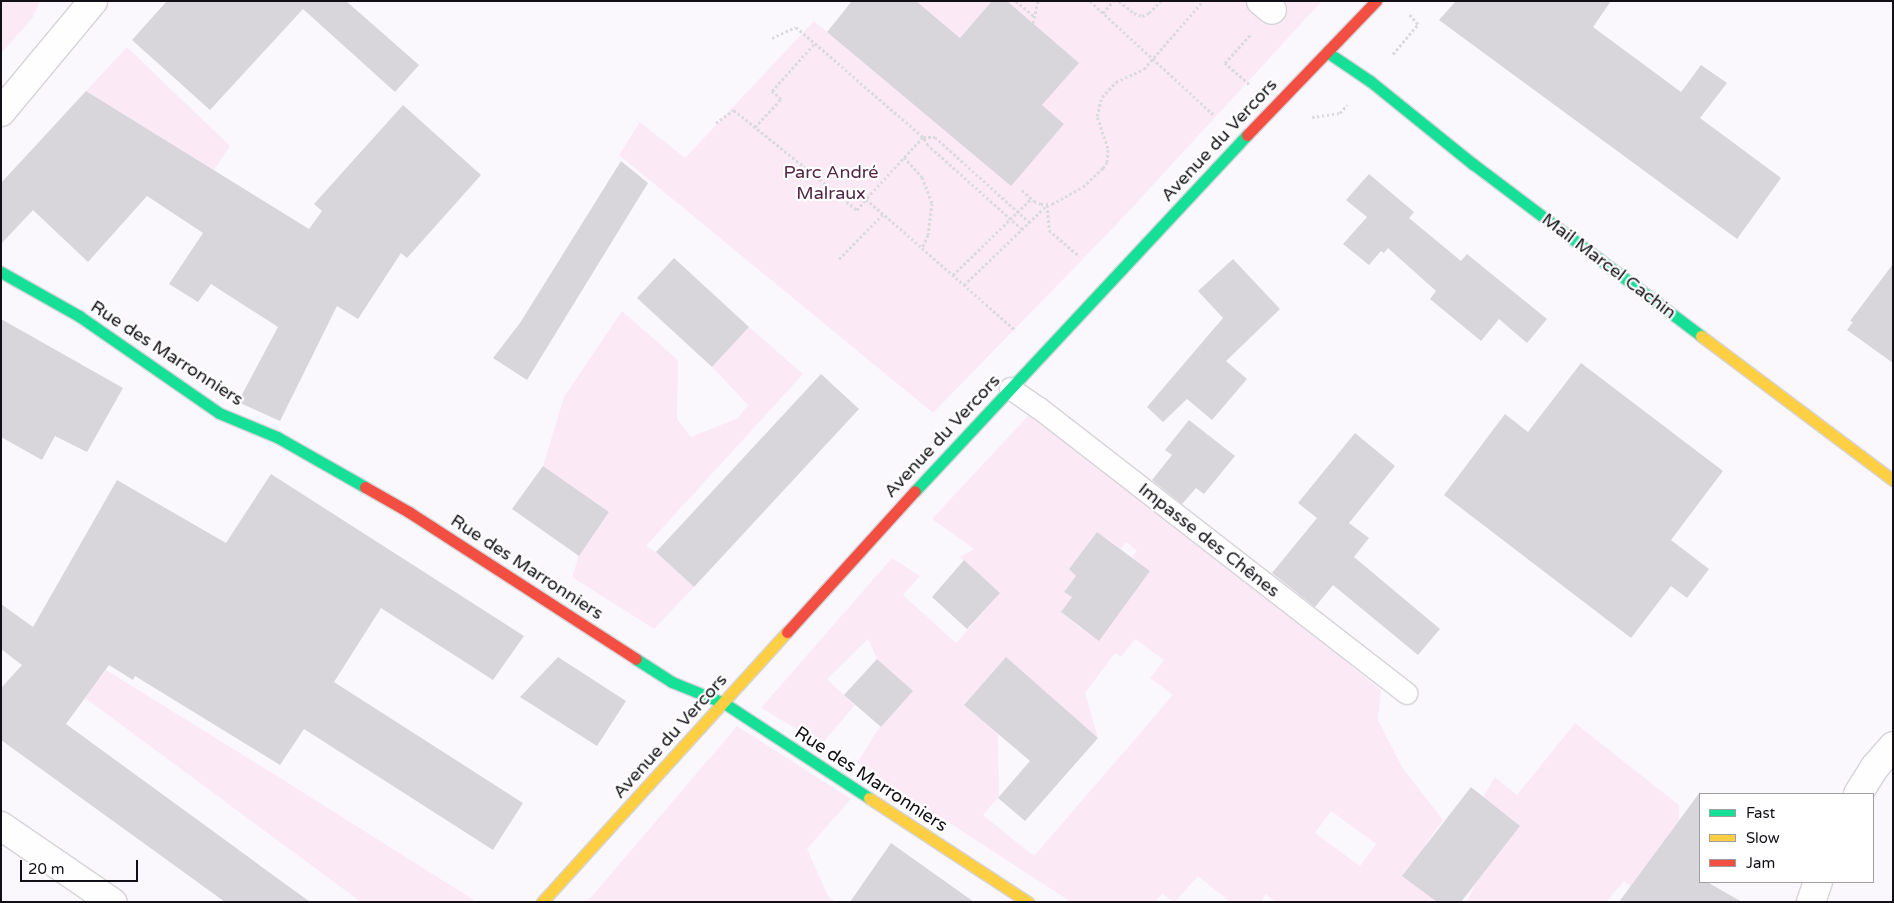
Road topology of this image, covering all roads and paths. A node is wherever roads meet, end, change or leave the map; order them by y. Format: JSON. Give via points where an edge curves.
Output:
{"nodes":[{"id":1,"x":93,"y":1,"type":"edge"},
{"id":2,"x":1016,"y":1,"type":"edge"},
{"id":3,"x":1038,"y":1,"type":"edge"},
{"id":4,"x":1090,"y":1,"type":"edge"},
{"id":5,"x":1113,"y":1,"type":"edge"},
{"id":6,"x":1119,"y":1,"type":"edge"},
{"id":7,"x":1161,"y":1,"type":"edge"},
{"id":8,"x":1203,"y":1,"type":"edge"},
{"id":9,"x":1376,"y":1,"type":"edge"},
{"id":10,"x":1267,"y":5,"type":"edge"},
{"id":11,"x":1103,"y":13,"type":"junction"},
{"id":12,"x":1034,"y":16,"type":"junction"},
{"id":13,"x":1033,"y":24,"type":"dead end"},
{"id":14,"x":772,"y":38,"type":"dead end"},
{"id":15,"x":815,"y":44,"type":"junction"},
{"id":16,"x":1327,"y":52,"type":"junction"},
{"id":17,"x":1152,"y":58,"type":"junction"},
{"id":18,"x":1275,"y":105,"type":"junction"},
{"id":19,"x":1,"y":112,"type":"edge"},
{"id":20,"x":1213,"y":114,"type":"dead end"},
{"id":21,"x":716,"y":123,"type":"dead end"},
{"id":22,"x":755,"y":127,"type":"junction"},
{"id":23,"x":923,"y":137,"type":"junction"},
{"id":24,"x":904,"y":157,"type":"junction"},
{"id":25,"x":1022,"y":190,"type":"dead end"},
{"id":26,"x":1032,"y":199,"type":"junction"},
{"id":27,"x":866,"y":200,"type":"junction"},
{"id":28,"x":1047,"y":205,"type":"junction"},
{"id":29,"x":1018,"y":212,"type":"junction"},
{"id":30,"x":883,"y":214,"type":"junction"},
{"id":31,"x":1011,"y":218,"type":"junction"},
{"id":32,"x":1029,"y":222,"type":"junction"},
{"id":33,"x":1022,"y":229,"type":"junction"},
{"id":34,"x":922,"y":248,"type":"junction"},
{"id":35,"x":1079,"y":256,"type":"dead end"},
{"id":36,"x":839,"y":259,"type":"dead end"},
{"id":37,"x":1,"y":272,"type":"edge"},
{"id":38,"x":953,"y":275,"type":"junction"},
{"id":39,"x":964,"y":285,"type":"junction"},
{"id":40,"x":1044,"y":353,"type":"junction"},
{"id":41,"x":1010,"y":388,"type":"junction"},
{"id":42,"x":1893,"y":480,"type":"edge"},
{"id":43,"x":1406,"y":693,"type":"dead end"},
{"id":44,"x":724,"y":703,"type":"junction"},
{"id":45,"x":1893,"y":746,"type":"edge"},
{"id":46,"x":1859,"y":793,"type":"edge"},
{"id":47,"x":1,"y":826,"type":"edge"},
{"id":48,"x":1818,"y":883,"type":"edge"},
{"id":49,"x":112,"y":902,"type":"edge"},
{"id":50,"x":542,"y":902,"type":"edge"},
{"id":51,"x":1028,"y":902,"type":"edge"},
{"id":52,"x":1811,"y":902,"type":"edge"}],
"edges":[{"from":1,"to":19,"type":"street"},
{"from":2,"to":12,"type":"path"},
{"from":3,"to":12,"type":"path"},
{"from":4,"to":11,"type":"path"},
{"from":5,"to":11,"type":"path"},
{"from":6,"to":7,"type":"path","via":[[1142,16]]},
{"from":8,"to":17,"type":"path"},
{"from":9,"to":16,"type":"street","name":"Avenue du Vercors"},
{"from":10,"to":18,"type":"path","via":[[1225,63]]},
{"from":11,"to":17,"type":"path"},
{"from":12,"to":13,"type":"path"},
{"from":14,"to":15,"type":"path","via":[[796,27]]},
{"from":15,"to":22,"type":"path","via":[[772,91],[781,99]]},
{"from":15,"to":23,"type":"path"},
{"from":16,"to":18,"type":"street","name":"Avenue du Vercors"},
{"from":16,"to":42,"type":"street","name":"Mail Marcel Cachin","via":[[1370,81],[1474,164]]},
{"from":17,"to":20,"type":"path"},
{"from":17,"to":28,"type":"path","via":[[1144,69],[1108,89],[1097,107],[1099,126],[1108,148],[1103,168],[1083,187]]},
{"from":18,"to":40,"type":"street","name":"Avenue du Vercors"},
{"from":21,"to":22,"type":"path","via":[[734,110]]},
{"from":22,"to":27,"type":"path","via":[[857,210]]},
{"from":23,"to":24,"type":"path"},
{"from":23,"to":29,"type":"path","via":[[934,137]]},
{"from":23,"to":31,"type":"path"},
{"from":24,"to":27,"type":"path"},
{"from":24,"to":34,"type":"path","via":[[922,177],[932,204],[928,235]]},
{"from":25,"to":26,"type":"path"},
{"from":26,"to":28,"type":"path"},
{"from":26,"to":29,"type":"path"},
{"from":27,"to":30,"type":"path"},
{"from":28,"to":32,"type":"path"},
{"from":28,"to":35,"type":"path","via":[[1049,230]]},
{"from":29,"to":31,"type":"path"},
{"from":29,"to":32,"type":"path"},
{"from":30,"to":34,"type":"path"},
{"from":30,"to":36,"type":"path"},
{"from":31,"to":33,"type":"path"},
{"from":31,"to":38,"type":"path"},
{"from":32,"to":33,"type":"path"},
{"from":33,"to":39,"type":"path"},
{"from":34,"to":38,"type":"path"},
{"from":37,"to":44,"type":"street","name":"Rue des Marronniers","via":[[79,316],[219,412],[277,437],[408,512],[672,682]]},
{"from":38,"to":39,"type":"path"},
{"from":39,"to":40,"type":"path"},
{"from":40,"to":41,"type":"street","name":"Avenue du Vercors"},
{"from":41,"to":43,"type":"lane","name":"Impasse des Chênes"},
{"from":41,"to":44,"type":"street","name":"Avenue du Vercors"},
{"from":44,"to":50,"type":"street","name":"Avenue du Vercors"},
{"from":44,"to":51,"type":"street","name":"Rue des Marronniers"},
{"from":45,"to":46,"type":"street"},
{"from":47,"to":49,"type":"street"},
{"from":48,"to":52,"type":"street"}]}
